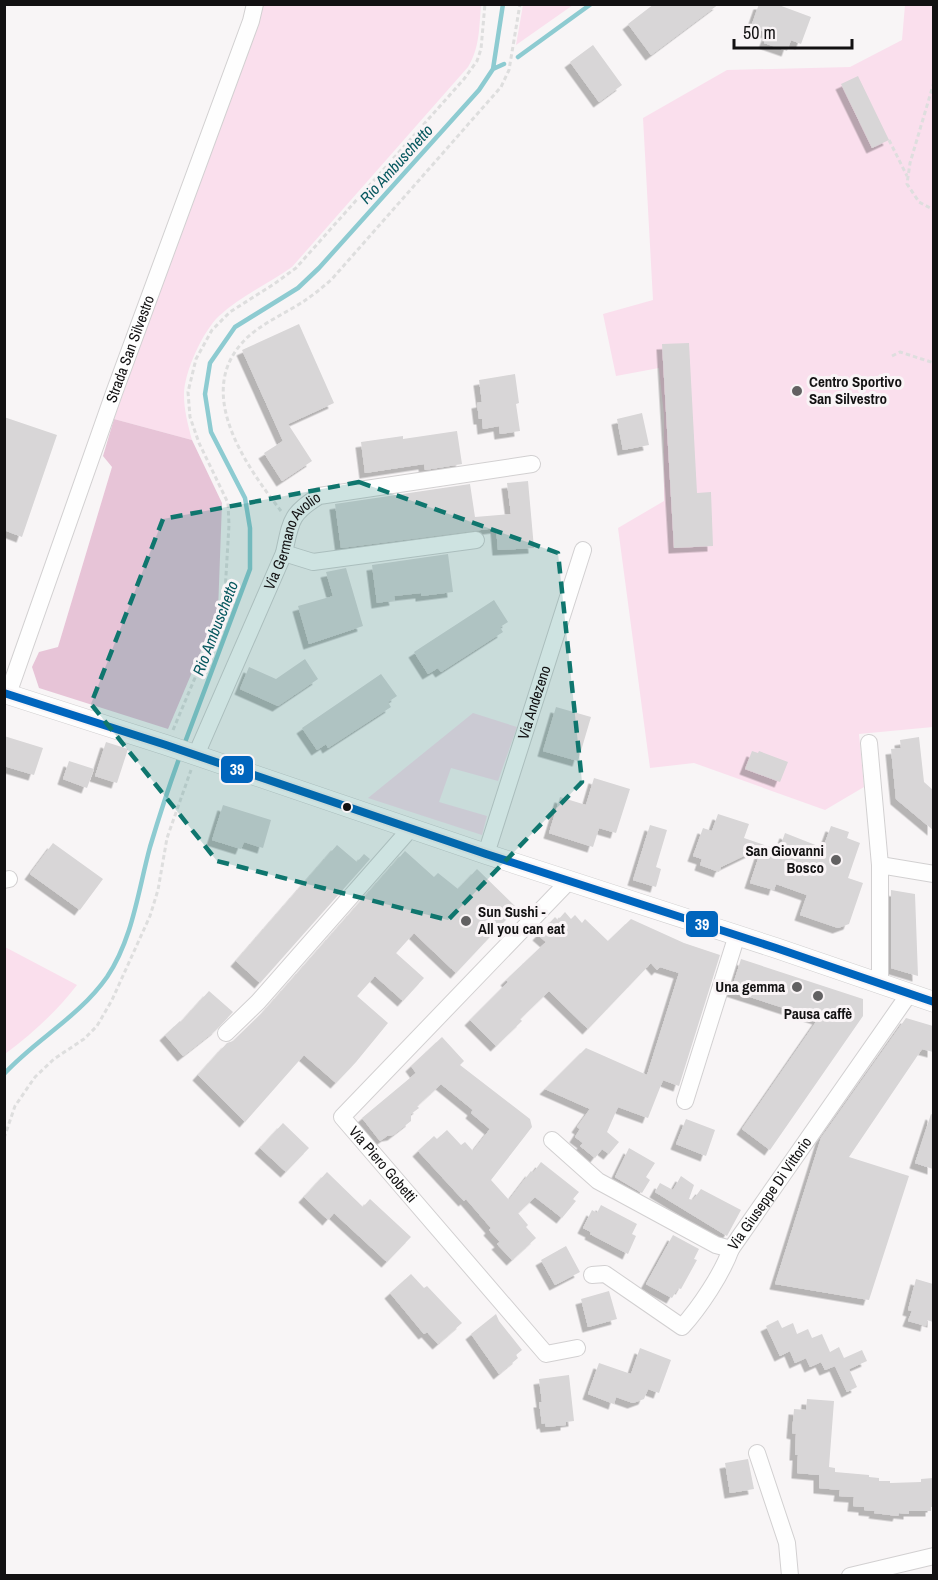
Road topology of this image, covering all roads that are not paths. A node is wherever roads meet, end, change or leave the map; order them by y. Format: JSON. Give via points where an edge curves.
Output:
{"nodes":[{"id":1,"x":255,"y":4,"type":"edge"},
{"id":2,"x":532,"y":464,"type":"dead end"},
{"id":3,"x":476,"y":540,"type":"dead end"},
{"id":4,"x":583,"y":550,"type":"dead end"},
{"id":5,"x":284,"y":553,"type":"junction"},
{"id":6,"x":6,"y":694,"type":"edge"},
{"id":7,"x":869,"y":743,"type":"dead end"},
{"id":8,"x":196,"y":755,"type":"junction"},
{"id":9,"x":411,"y":828,"type":"junction"},
{"id":10,"x":486,"y":854,"type":"junction"},
{"id":11,"x":880,"y":865,"type":"junction"},
{"id":12,"x":933,"y":874,"type":"edge"},
{"id":13,"x":569,"y":881,"type":"junction"},
{"id":14,"x":737,"y":935,"type":"junction"},
{"id":15,"x":880,"y":984,"type":"junction"},
{"id":16,"x":909,"y":994,"type":"junction"},
{"id":17,"x":933,"y":1002,"type":"edge"},
{"id":18,"x":226,"y":1034,"type":"dead end"},
{"id":19,"x":685,"y":1101,"type":"dead end"},
{"id":20,"x":552,"y":1140,"type":"dead end"},
{"id":21,"x":731,"y":1249,"type":"junction"},
{"id":22,"x":592,"y":1275,"type":"dead end"},
{"id":23,"x":577,"y":1348,"type":"dead end"},
{"id":24,"x":757,"y":1453,"type":"dead end"},
{"id":25,"x":933,"y":1556,"type":"edge"},
{"id":26,"x":900,"y":1570,"type":"edge"},
{"id":27,"x":790,"y":1575,"type":"edge"},
{"id":28,"x":850,"y":1575,"type":"edge"}],
"edges":[{"from":1,"to":6,"type":"street","name":"Strada San Silvestro"},
{"from":2,"to":5,"type":"street","name":"Via Germano Avolio","via":[[319,496],[300,508],[291,523]]},
{"from":3,"to":5,"type":"street","via":[[313,562]]},
{"from":4,"to":10,"type":"street","name":"Via Andezeno"},
{"from":5,"to":8,"type":"street","name":"Via Germano Avolio"},
{"from":6,"to":8,"type":"main road"},
{"from":7,"to":11,"type":"street"},
{"from":8,"to":9,"type":"main road"},
{"from":9,"to":10,"type":"main road"},
{"from":9,"to":18,"type":"street"},
{"from":10,"to":13,"type":"main road"},
{"from":11,"to":12,"type":"street"},
{"from":11,"to":15,"type":"street"},
{"from":13,"to":14,"type":"main road"},
{"from":13,"to":23,"type":"street","name":"Via Piero Gobetti","via":[[342,1117],[546,1354]]},
{"from":14,"to":15,"type":"main road"},
{"from":14,"to":19,"type":"street"},
{"from":15,"to":16,"type":"main road"},
{"from":16,"to":17,"type":"main road"},
{"from":16,"to":21,"type":"street","name":"Via Giuseppe Di Vittorio"},
{"from":20,"to":21,"type":"street","name":"Via Giuseppe Di Vittorio","via":[[598,1180],[716,1245]]},
{"from":21,"to":22,"type":"street","via":[[682,1327],[605,1274]]},
{"from":24,"to":27,"type":"street","via":[[787,1543]]},
{"from":25,"to":26,"type":"street"},
{"from":26,"to":28,"type":"street"}]}
